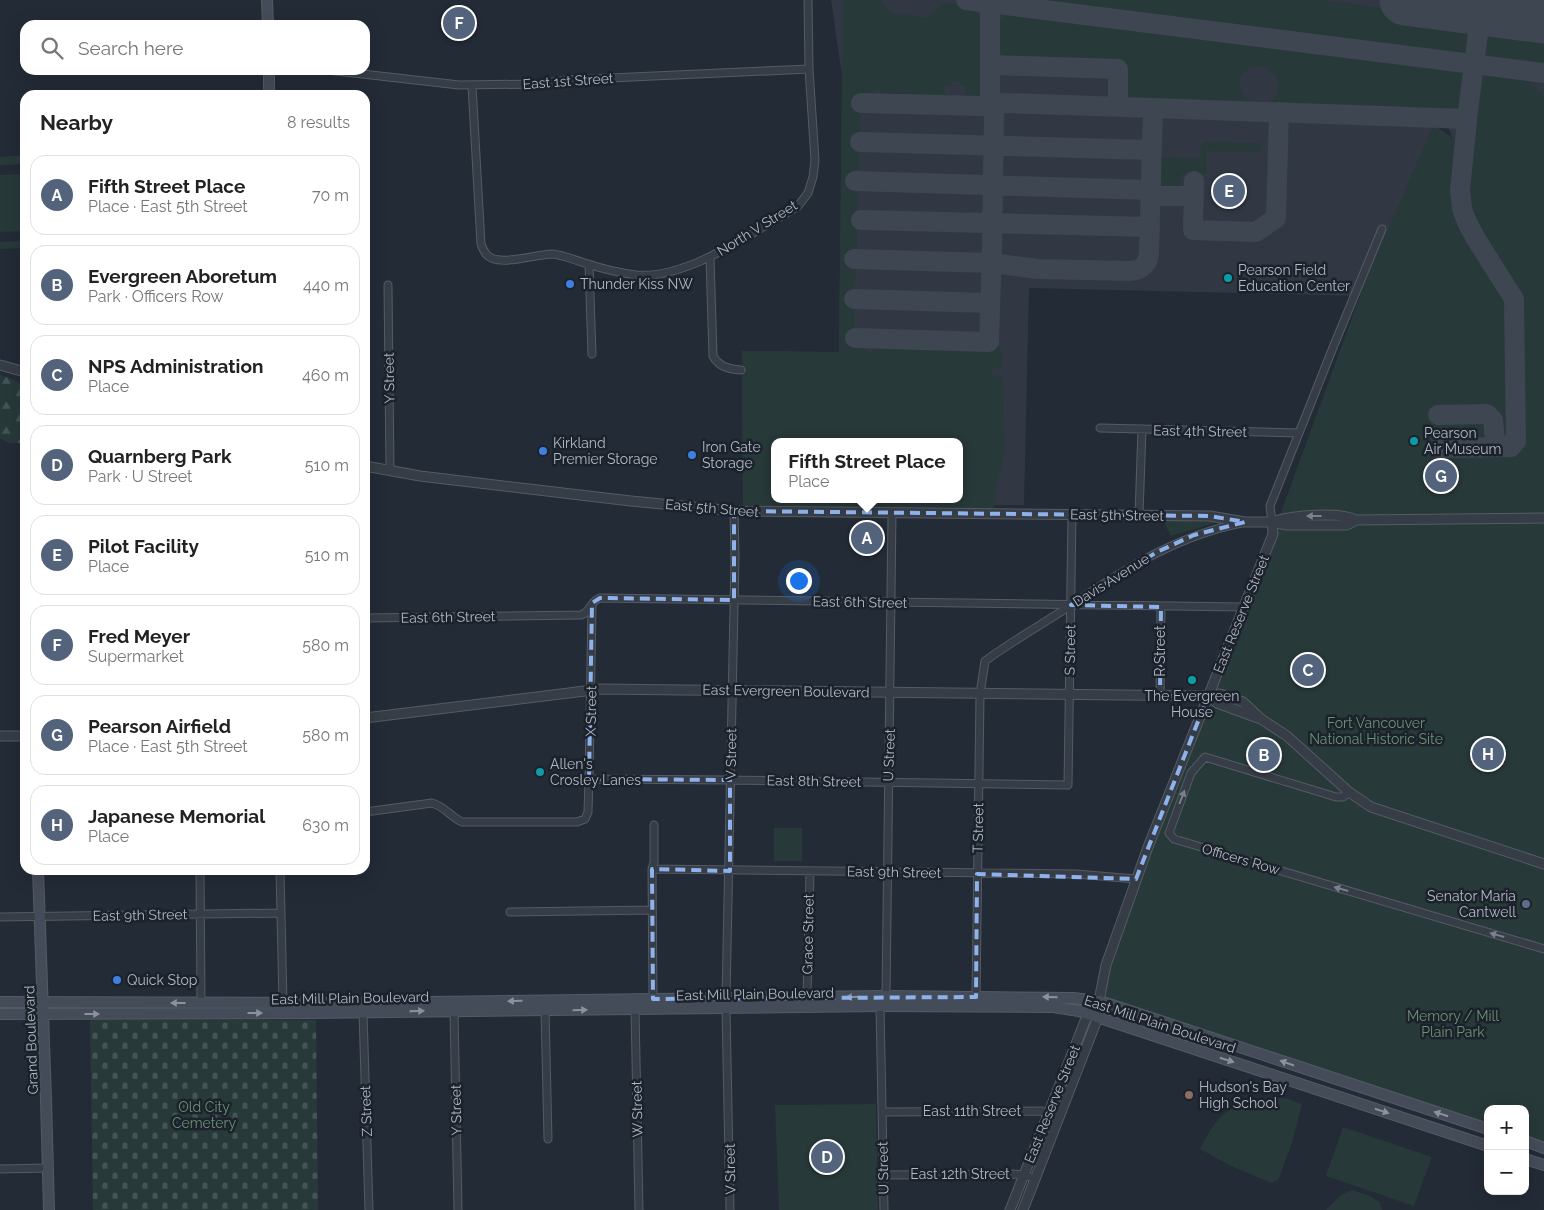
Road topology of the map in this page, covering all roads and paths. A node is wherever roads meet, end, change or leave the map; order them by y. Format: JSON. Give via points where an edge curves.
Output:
{"nodes":[{"id":1,"x":267,"y":0,"type":"edge"},
{"id":2,"x":808,"y":0,"type":"edge"},
{"id":3,"x":268,"y":20,"type":"edge"},
{"id":4,"x":809,"y":69,"type":"junction"},
{"id":5,"x":268,"y":75,"type":"edge"},
{"id":6,"x":370,"y":75,"type":"edge"},
{"id":7,"x":472,"y":86,"type":"junction"},
{"id":8,"x":269,"y":90,"type":"edge"},
{"id":9,"x":1382,"y":229,"type":"dead end"},
{"id":10,"x":710,"y":257,"type":"junction"},
{"id":11,"x":589,"y":265,"type":"junction"},
{"id":12,"x":388,"y":285,"type":"dead end"},
{"id":13,"x":592,"y":354,"type":"dead end"},
{"id":14,"x":0,"y":365,"type":"edge"},
{"id":15,"x":741,"y":370,"type":"dead end"},
{"id":16,"x":20,"y":371,"type":"edge"},
{"id":17,"x":1100,"y":428,"type":"dead end"},
{"id":18,"x":1142,"y":429,"type":"junction"},
{"id":19,"x":1300,"y":433,"type":"junction"},
{"id":20,"x":370,"y":467,"type":"edge"},
{"id":21,"x":390,"y":470,"type":"junction"},
{"id":22,"x":734,"y":511,"type":"junction"},
{"id":23,"x":892,"y":513,"type":"junction"},
{"id":24,"x":1072,"y":514,"type":"junction"},
{"id":25,"x":1139,"y":515,"type":"junction"},
{"id":26,"x":1544,"y":518,"type":"edge"},
{"id":27,"x":1245,"y":522,"type":"junction"},
{"id":28,"x":1272,"y":522,"type":"junction"},
{"id":29,"x":734,"y":600,"type":"junction"},
{"id":30,"x":891,"y":602,"type":"junction"},
{"id":31,"x":592,"y":603,"type":"junction"},
{"id":32,"x":1071,"y":605,"type":"junction"},
{"id":33,"x":1161,"y":607,"type":"junction"},
{"id":34,"x":1243,"y":607,"type":"junction"},
{"id":35,"x":370,"y":618,"type":"edge"},
{"id":36,"x":987,"y":660,"type":"joint"},
{"id":37,"x":592,"y":690,"type":"junction"},
{"id":38,"x":732,"y":691,"type":"junction"},
{"id":39,"x":890,"y":693,"type":"junction"},
{"id":40,"x":980,"y":694,"type":"junction"},
{"id":41,"x":1070,"y":695,"type":"junction"},
{"id":42,"x":1160,"y":696,"type":"junction"},
{"id":43,"x":1208,"y":696,"type":"junction"},
{"id":44,"x":370,"y":717,"type":"edge"},
{"id":45,"x":0,"y":736,"type":"edge"},
{"id":46,"x":20,"y":736,"type":"edge"},
{"id":47,"x":589,"y":779,"type":"junction"},
{"id":48,"x":730,"y":780,"type":"junction"},
{"id":49,"x":888,"y":782,"type":"junction"},
{"id":50,"x":978,"y":783,"type":"junction"},
{"id":51,"x":1068,"y":785,"type":"joint"},
{"id":52,"x":1349,"y":792,"type":"junction"},
{"id":53,"x":370,"y":811,"type":"edge"},
{"id":54,"x":654,"y":825,"type":"dead end"},
{"id":55,"x":1544,"y":864,"type":"edge"},
{"id":56,"x":652,"y":869,"type":"junction"},
{"id":57,"x":730,"y":871,"type":"junction"},
{"id":58,"x":810,"y":871,"type":"junction"},
{"id":59,"x":887,"y":872,"type":"junction"},
{"id":60,"x":977,"y":874,"type":"junction"},
{"id":61,"x":38,"y":875,"type":"edge"},
{"id":62,"x":200,"y":875,"type":"edge"},
{"id":63,"x":280,"y":875,"type":"edge"},
{"id":64,"x":1136,"y":879,"type":"junction"},
{"id":65,"x":652,"y":910,"type":"junction"},
{"id":66,"x":510,"y":912,"type":"dead end"},
{"id":67,"x":200,"y":914,"type":"junction"},
{"id":68,"x":280,"y":914,"type":"junction"},
{"id":69,"x":39,"y":916,"type":"junction"},
{"id":70,"x":0,"y":917,"type":"edge"},
{"id":71,"x":1544,"y":949,"type":"edge"},
{"id":72,"x":886,"y":996,"type":"junction"},
{"id":73,"x":807,"y":997,"type":"junction"},
{"id":74,"x":976,"y":997,"type":"junction"},
{"id":75,"x":653,"y":999,"type":"junction"},
{"id":76,"x":1099,"y":1001,"type":"junction"},
{"id":77,"x":0,"y":1002,"type":"edge"},
{"id":78,"x":43,"y":1003,"type":"junction"},
{"id":79,"x":201,"y":1003,"type":"junction"},
{"id":80,"x":282,"y":1003,"type":"junction"},
{"id":81,"x":726,"y":1003,"type":"junction"},
{"id":82,"x":880,"y":1006,"type":"junction"},
{"id":83,"x":635,"y":1009,"type":"junction"},
{"id":84,"x":545,"y":1010,"type":"junction"},
{"id":85,"x":454,"y":1011,"type":"junction"},
{"id":86,"x":364,"y":1012,"type":"junction"},
{"id":87,"x":0,"y":1014,"type":"edge"},
{"id":88,"x":44,"y":1014,"type":"junction"},
{"id":89,"x":1093,"y":1016,"type":"junction"},
{"id":90,"x":882,"y":1112,"type":"junction"},
{"id":91,"x":1048,"y":1114,"type":"junction"},
{"id":92,"x":1059,"y":1118,"type":"junction"},
{"id":93,"x":1484,"y":1128,"type":"edge"},
{"id":94,"x":548,"y":1139,"type":"dead end"},
{"id":95,"x":1529,"y":1142,"type":"edge"},
{"id":96,"x":1484,"y":1145,"type":"edge"},
{"id":97,"x":1544,"y":1148,"type":"edge"},
{"id":98,"x":1529,"y":1160,"type":"edge"},
{"id":99,"x":1544,"y":1165,"type":"edge"},
{"id":100,"x":48,"y":1168,"type":"junction"},
{"id":101,"x":0,"y":1169,"type":"edge"},
{"id":102,"x":884,"y":1175,"type":"junction"},
{"id":103,"x":1024,"y":1175,"type":"junction"},
{"id":104,"x":1036,"y":1179,"type":"junction"},
{"id":105,"x":49,"y":1210,"type":"edge"},
{"id":106,"x":369,"y":1210,"type":"edge"},
{"id":107,"x":458,"y":1210,"type":"edge"},
{"id":108,"x":639,"y":1210,"type":"edge"},
{"id":109,"x":730,"y":1210,"type":"edge"},
{"id":110,"x":884,"y":1210,"type":"edge"},
{"id":111,"x":1010,"y":1210,"type":"edge"},
{"id":112,"x":1023,"y":1210,"type":"edge"}],
"edges":[{"from":1,"to":3,"type":"main road"},
{"from":2,"to":4,"type":"street","name":"North V Street"},
{"from":4,"to":7,"type":"street","name":"East 1st Street"},
{"from":4,"to":10,"type":"street","name":"North V Street","via":[[815,160],[808,193],[798,206]]},
{"from":5,"to":8,"type":"main road"},
{"from":6,"to":7,"type":"street","name":"East 1st Street"},
{"from":7,"to":11,"type":"street","via":[[481,244],[486,255],[492,259],[507,260],[552,254],[568,256]]},
{"from":9,"to":19,"type":"street","name":"East Reserve Street"},
{"from":10,"to":11,"type":"street","via":[[682,269],[656,275],[636,275]]},
{"from":10,"to":15,"type":"street","name":"North V Street","via":[[713,356],[722,366]]},
{"from":11,"to":13,"type":"street"},
{"from":12,"to":21,"type":"street","name":"Y Street"},
{"from":14,"to":16,"type":"street"},
{"from":17,"to":18,"type":"street","name":"East 4th Street"},
{"from":18,"to":19,"type":"street","name":"East 4th Street"},
{"from":18,"to":25,"type":"street"},
{"from":19,"to":28,"type":"street","name":"East Reserve Street","via":[[1270,506]]},
{"from":20,"to":21,"type":"street","name":"East 5th Street"},
{"from":21,"to":22,"type":"street","name":"East 5th Street"},
{"from":22,"to":23,"type":"street","name":"East 5th Street"},
{"from":22,"to":29,"type":"street","name":"V Street"},
{"from":23,"to":24,"type":"street","name":"East 5th Street"},
{"from":23,"to":30,"type":"street","name":"U Street"},
{"from":24,"to":25,"type":"street","name":"East 5th Street"},
{"from":24,"to":32,"type":"street","name":"S Street"},
{"from":25,"to":27,"type":"street","name":"East 5th Street","via":[[1213,516]]},
{"from":26,"to":28,"type":"street","name":"East 5th Street","via":[[1356,520],[1347,525]]},
{"from":27,"to":28,"type":"street","name":"East 5th Street"},
{"from":27,"to":32,"type":"street","name":"Davis Avenue","via":[[1194,535],[1156,552]]},
{"from":28,"to":34,"type":"street","name":"East Reserve Street","via":[[1272,534]]},
{"from":29,"to":30,"type":"street","name":"East 6th Street"},
{"from":29,"to":31,"type":"street","name":"East 6th Street","via":[[600,598]]},
{"from":29,"to":38,"type":"street","name":"V Street"},
{"from":30,"to":32,"type":"street","name":"East 6th Street"},
{"from":30,"to":39,"type":"street","name":"U Street"},
{"from":31,"to":35,"type":"street","name":"East 6th Street","via":[[581,615]]},
{"from":31,"to":37,"type":"street","name":"X Street"},
{"from":32,"to":33,"type":"street","name":"East 6th Street"},
{"from":32,"to":36,"type":"street","name":"Davis Avenue"},
{"from":32,"to":41,"type":"street","name":"S Street"},
{"from":33,"to":34,"type":"street","name":"East 6th Street"},
{"from":33,"to":42,"type":"street","name":"R Street"},
{"from":34,"to":43,"type":"street","name":"East Reserve Street"},
{"from":36,"to":40,"type":"street","name":"T Street"},
{"from":37,"to":38,"type":"street","name":"East Evergreen Boulevard"},
{"from":37,"to":44,"type":"street","name":"East Evergreen Boulevard"},
{"from":37,"to":47,"type":"street","name":"X Street"},
{"from":38,"to":39,"type":"street","name":"East Evergreen Boulevard"},
{"from":38,"to":48,"type":"street","name":"V Street"},
{"from":39,"to":40,"type":"street","name":"East Evergreen Boulevard"},
{"from":39,"to":49,"type":"street","name":"U Street"},
{"from":40,"to":41,"type":"street","name":"East Evergreen Boulevard"},
{"from":40,"to":50,"type":"street","name":"T Street"},
{"from":41,"to":42,"type":"street","name":"East Evergreen Boulevard"},
{"from":41,"to":51,"type":"street","name":"S Street"},
{"from":42,"to":43,"type":"street","name":"East Evergreen Boulevard"},
{"from":43,"to":52,"type":"street","name":"East Evergreen Boulevard","via":[[1220,694],[1243,702],[1287,736]]},
{"from":43,"to":64,"type":"street","name":"East Reserve Street"},
{"from":45,"to":46,"type":"street"},
{"from":47,"to":48,"type":"street","name":"East 8th Street"},
{"from":47,"to":53,"type":"street","name":"X Street","via":[[588,812],[585,819],[577,822],[462,822],[440,805],[432,803]]},
{"from":48,"to":49,"type":"street","name":"East 8th Street"},
{"from":48,"to":57,"type":"street","name":"V Street"},
{"from":49,"to":50,"type":"street","name":"East 8th Street"},
{"from":49,"to":59,"type":"street","name":"U Street"},
{"from":50,"to":51,"type":"street","name":"East 8th Street"},
{"from":50,"to":60,"type":"street","name":"T Street"},
{"from":52,"to":55,"type":"street","name":"East Evergreen Boulevard","via":[[1376,810]]},
{"from":71,"to":52,"type":"street","name":"Officers Row","one_way":true,"via":[[1174,839],[1169,833],[1191,773],[1205,756],[1336,797],[1343,797]]},
{"from":54,"to":56,"type":"street"},
{"from":56,"to":57,"type":"street","name":"East 9th Street"},
{"from":56,"to":65,"type":"street"},
{"from":57,"to":58,"type":"street","name":"East 9th Street"},
{"from":57,"to":81,"type":"street","name":"V Street"},
{"from":58,"to":59,"type":"street","name":"East 9th Street"},
{"from":58,"to":73,"type":"street","name":"Grace Street"},
{"from":59,"to":60,"type":"street","name":"East 9th Street"},
{"from":59,"to":72,"type":"street","name":"U Street"},
{"from":60,"to":64,"type":"street","name":"East 9th Street","via":[[1076,874]]},
{"from":60,"to":74,"type":"street","name":"T Street"},
{"from":61,"to":69,"type":"main road","name":"Grand Boulevard"},
{"from":62,"to":67,"type":"street"},
{"from":63,"to":68,"type":"street"},
{"from":64,"to":76,"type":"street","name":"East Reserve Street","via":[[1106,965]]},
{"from":65,"to":66,"type":"street"},
{"from":65,"to":75,"type":"street"},
{"from":67,"to":68,"type":"street","name":"East 9th Street"},
{"from":67,"to":69,"type":"street","name":"East 9th Street"},
{"from":67,"to":79,"type":"street"},
{"from":68,"to":80,"type":"street"},
{"from":69,"to":70,"type":"street","name":"East 9th Street"},
{"from":69,"to":78,"type":"main road","name":"Grand Boulevard"},
{"from":72,"to":73,"type":"main road","name":"East Mill Plain Boulevard","one_way":true},
{"from":72,"to":74,"type":"main road","name":"East Mill Plain Boulevard"},
{"from":73,"to":81,"type":"main road","name":"East Mill Plain Boulevard"},
{"from":76,"to":74,"type":"main road","name":"East Mill Plain Boulevard","one_way":true},
{"from":75,"to":80,"type":"main road","name":"East Mill Plain Boulevard","one_way":true},
{"from":75,"to":81,"type":"main road","name":"East Mill Plain Boulevard"},
{"from":76,"to":89,"type":"street","name":"East Reserve Street"},
{"from":93,"to":76,"type":"main road","name":"East Mill Plain Boulevard","one_way":true},
{"from":77,"to":78,"type":"main road","name":"East Mill Plain Boulevard"},
{"from":79,"to":78,"type":"main road","name":"East Mill Plain Boulevard","one_way":true},
{"from":78,"to":88,"type":"main road","name":"Grand Boulevard"},
{"from":79,"to":80,"type":"main road","name":"East Mill Plain Boulevard"},
{"from":81,"to":82,"type":"main road","name":"East Mill Plain Boulevard"},
{"from":81,"to":83,"type":"main road","name":"East Mill Plain Boulevard"},
{"from":81,"to":109,"type":"street","name":"V Street"},
{"from":82,"to":89,"type":"main road","name":"East Mill Plain Boulevard","via":[[1053,1007]]},
{"from":82,"to":90,"type":"street","name":"U Street"},
{"from":84,"to":83,"type":"main road","name":"East Mill Plain Boulevard","one_way":true},
{"from":83,"to":108,"type":"street","name":"W Street"},
{"from":84,"to":85,"type":"main road","name":"East Mill Plain Boulevard"},
{"from":84,"to":94,"type":"street"},
{"from":86,"to":85,"type":"main road","name":"East Mill Plain Boulevard","one_way":true},
{"from":85,"to":107,"type":"street","name":"Y Street"},
{"from":88,"to":86,"type":"main road","name":"East Mill Plain Boulevard","one_way":true},
{"from":86,"to":106,"type":"street","name":"Z Street"},
{"from":87,"to":88,"type":"main road","name":"East Mill Plain Boulevard"},
{"from":88,"to":100,"type":"main road","name":"Grand Boulevard"},
{"from":89,"to":91,"type":"street","name":"East Reserve Street"},
{"from":89,"to":92,"type":"street","name":"East Reserve Street"},
{"from":89,"to":96,"type":"main road","name":"East Mill Plain Boulevard","one_way":true},
{"from":90,"to":91,"type":"street","name":"East 11th Street","via":[[1041,1111]]},
{"from":90,"to":102,"type":"street","name":"U Street"},
{"from":91,"to":92,"type":"street","name":"East 11th Street"},
{"from":91,"to":103,"type":"street","name":"East Reserve Street"},
{"from":92,"to":104,"type":"street","name":"East Reserve Street"},
{"from":95,"to":97,"type":"main road"},
{"from":98,"to":99,"type":"main road"},
{"from":100,"to":101,"type":"street"},
{"from":100,"to":105,"type":"main road","name":"Grand Boulevard"},
{"from":102,"to":103,"type":"street","name":"East 12th Street"},
{"from":102,"to":110,"type":"street","name":"U Street"},
{"from":103,"to":104,"type":"street","name":"East 12th Street"},
{"from":103,"to":111,"type":"street","name":"East Reserve Street"},
{"from":104,"to":112,"type":"street","name":"East Reserve Street"}]}
